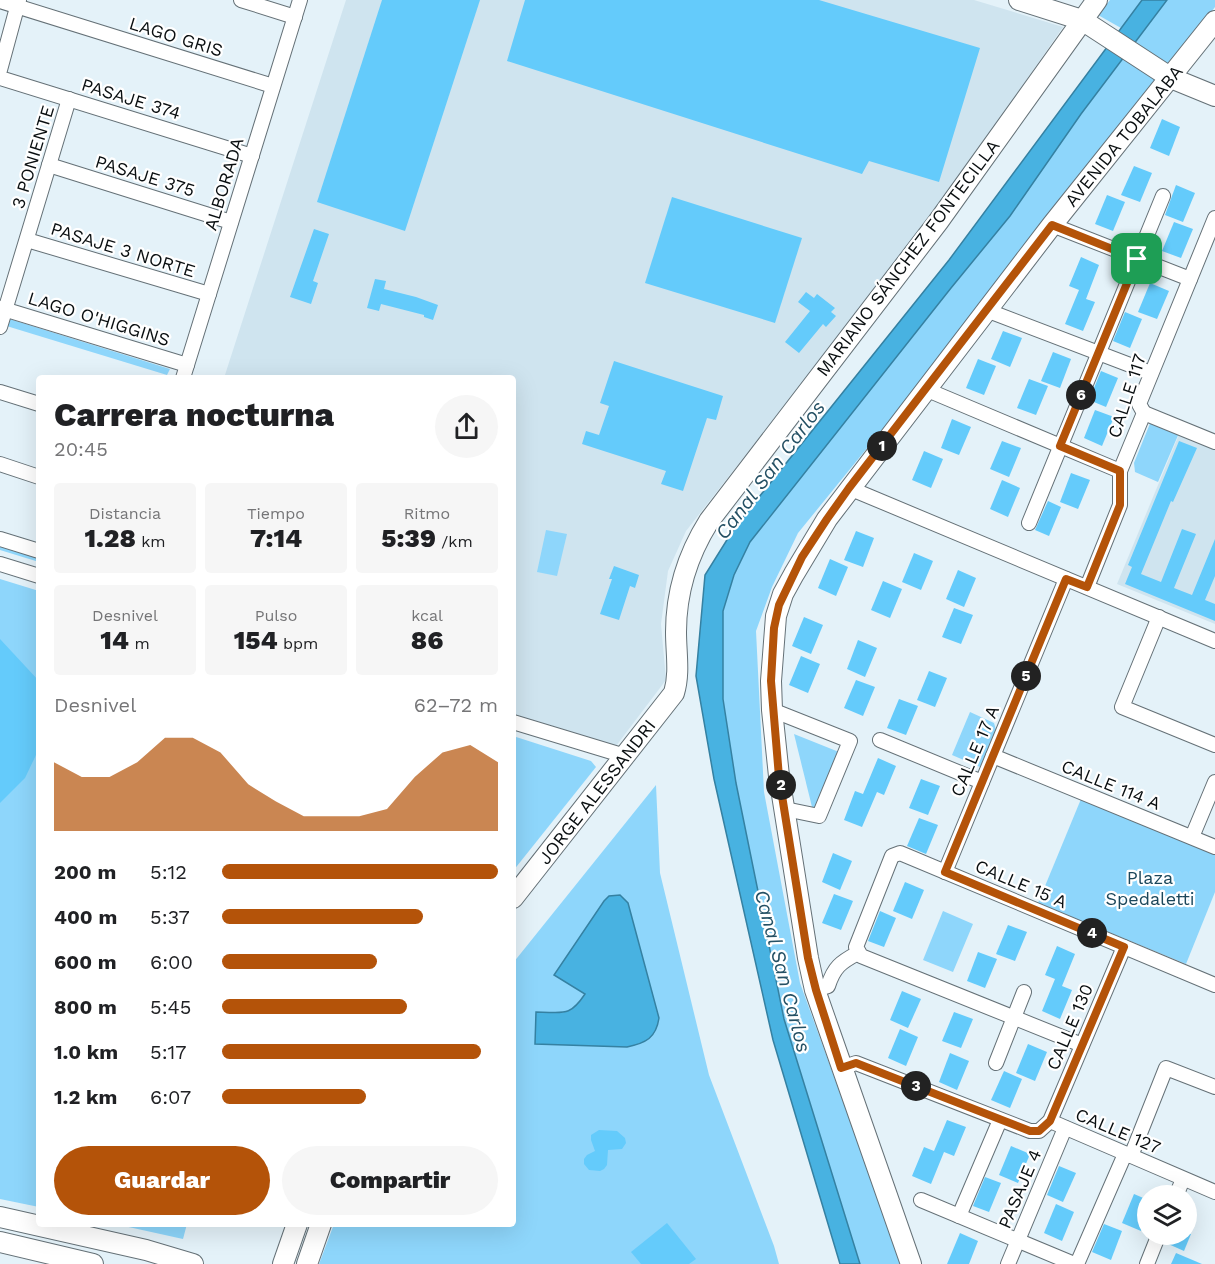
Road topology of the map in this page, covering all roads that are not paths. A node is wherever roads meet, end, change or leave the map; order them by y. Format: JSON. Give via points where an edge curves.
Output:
{"nodes":[{"id":1,"x":241,"y":0,"type":"edge"},
{"id":2,"x":300,"y":0,"type":"edge"},
{"id":3,"x":1019,"y":0,"type":"edge"},
{"id":4,"x":1097,"y":0,"type":"edge"},
{"id":5,"x":0,"y":1,"type":"edge"},
{"id":6,"x":18,"y":3,"type":"edge"},
{"id":7,"x":1064,"y":7,"type":"edge"},
{"id":8,"x":295,"y":17,"type":"junction"},
{"id":9,"x":1082,"y":20,"type":"junction"},
{"id":10,"x":1215,"y":21,"type":"edge"},
{"id":11,"x":0,"y":70,"type":"edge"},
{"id":12,"x":0,"y":78,"type":"edge"},
{"id":13,"x":1171,"y":78,"type":"junction"},
{"id":14,"x":273,"y":86,"type":"junction"},
{"id":15,"x":1215,"y":96,"type":"edge"},
{"id":16,"x":69,"y":99,"type":"junction"},
{"id":17,"x":252,"y":156,"type":"junction"},
{"id":18,"x":49,"y":165,"type":"junction"},
{"id":19,"x":1163,"y":196,"type":"dead end"},
{"id":20,"x":1215,"y":218,"type":"edge"},
{"id":21,"x":231,"y":222,"type":"junction"},
{"id":22,"x":1052,"y":225,"type":"junction"},
{"id":23,"x":27,"y":240,"type":"junction"},
{"id":24,"x":1137,"y":259,"type":"junction"},
{"id":25,"x":1190,"y":279,"type":"junction"},
{"id":26,"x":209,"y":294,"type":"junction"},
{"id":27,"x":3,"y":308,"type":"edge"},
{"id":28,"x":986,"y":310,"type":"junction"},
{"id":29,"x":0,"y":327,"type":"edge"},
{"id":30,"x":1098,"y":353,"type":"junction"},
{"id":31,"x":185,"y":372,"type":"edge"},
{"id":32,"x":1152,"y":373,"type":"junction"},
{"id":33,"x":925,"y":389,"type":"junction"},
{"id":34,"x":0,"y":392,"type":"edge"},
{"id":35,"x":36,"y":403,"type":"edge"},
{"id":36,"x":1144,"y":412,"type":"junction"},
{"id":37,"x":1215,"y":442,"type":"edge"},
{"id":38,"x":1060,"y":446,"type":"junction"},
{"id":39,"x":0,"y":464,"type":"edge"},
{"id":40,"x":1120,"y":471,"type":"junction"},
{"id":41,"x":36,"y":476,"type":"edge"},
{"id":42,"x":849,"y":488,"type":"junction"},
{"id":43,"x":1029,"y":523,"type":"dead end"},
{"id":44,"x":0,"y":539,"type":"edge"},
{"id":45,"x":36,"y":549,"type":"edge"},
{"id":46,"x":0,"y":564,"type":"edge"},
{"id":47,"x":36,"y":575,"type":"edge"},
{"id":48,"x":1066,"y":579,"type":"junction"},
{"id":49,"x":1087,"y":587,"type":"junction"},
{"id":50,"x":1159,"y":617,"type":"junction"},
{"id":51,"x":1215,"y":640,"type":"edge"},
{"id":52,"x":677,"y":684,"type":"joint"},
{"id":53,"x":772,"y":710,"type":"junction"},
{"id":54,"x":516,"y":723,"type":"edge"},
{"id":55,"x":880,"y":740,"type":"dead end"},
{"id":56,"x":1215,"y":745,"type":"edge"},
{"id":57,"x":625,"y":756,"type":"junction"},
{"id":58,"x":993,"y":756,"type":"junction"},
{"id":59,"x":982,"y":782,"type":"junction"},
{"id":60,"x":1215,"y":782,"type":"edge"},
{"id":61,"x":785,"y":809,"type":"junction"},
{"id":62,"x":1192,"y":837,"type":"junction"},
{"id":63,"x":1215,"y":847,"type":"edge"},
{"id":64,"x":945,"y":872,"type":"junction"},
{"id":65,"x":516,"y":894,"type":"edge"},
{"id":66,"x":1124,"y":947,"type":"junction"},
{"id":67,"x":858,"y":953,"type":"junction"},
{"id":68,"x":1215,"y":985,"type":"edge"},
{"id":69,"x":816,"y":990,"type":"junction"},
{"id":70,"x":1024,"y":992,"type":"dead end"},
{"id":71,"x":1014,"y":1017,"type":"junction"},
{"id":72,"x":1082,"y":1045,"type":"junction"},
{"id":73,"x":996,"y":1063,"type":"dead end"},
{"id":74,"x":841,"y":1068,"type":"junction"},
{"id":75,"x":1215,"y":1087,"type":"edge"},
{"id":76,"x":1000,"y":1120,"type":"junction"},
{"id":77,"x":1050,"y":1121,"type":"junction"},
{"id":78,"x":1065,"y":1128,"type":"junction"},
{"id":79,"x":1128,"y":1155,"type":"junction"},
{"id":80,"x":1183,"y":1179,"type":"junction"},
{"id":81,"x":1181,"y":1185,"type":"edge"},
{"id":82,"x":1215,"y":1192,"type":"edge"},
{"id":83,"x":921,"y":1200,"type":"dead end"},
{"id":84,"x":959,"y":1216,"type":"junction"},
{"id":85,"x":0,"y":1217,"type":"edge"},
{"id":86,"x":36,"y":1224,"type":"edge"},
{"id":87,"x":48,"y":1227,"type":"edge"},
{"id":88,"x":296,"y":1227,"type":"edge"},
{"id":89,"x":320,"y":1227,"type":"edge"},
{"id":90,"x":53,"y":1228,"type":"junction"},
{"id":91,"x":1017,"y":1240,"type":"junction"},
{"id":92,"x":0,"y":1242,"type":"edge"},
{"id":93,"x":1155,"y":1245,"type":"edge"},
{"id":94,"x":26,"y":1248,"type":"junction"},
{"id":95,"x":93,"y":1264,"type":"edge"},
{"id":96,"x":193,"y":1264,"type":"edge"},
{"id":97,"x":283,"y":1264,"type":"edge"},
{"id":98,"x":307,"y":1264,"type":"edge"},
{"id":99,"x":910,"y":1264,"type":"edge"},
{"id":100,"x":1008,"y":1264,"type":"edge"},
{"id":101,"x":1075,"y":1264,"type":"edge"},
{"id":102,"x":1147,"y":1264,"type":"edge"}],
"edges":[{"from":1,"to":8,"type":"street"},
{"from":2,"to":8,"type":"street","name":"ALBORADA"},
{"from":3,"to":7,"type":"main road"},
{"from":4,"to":9,"type":"main road","name":"MARIANO SÁNCHEZ FONTECILLA"},
{"from":5,"to":6,"type":"street","name":"LAGO GRIS"},
{"from":6,"to":11,"type":"street"},
{"from":6,"to":14,"type":"street","name":"LAGO GRIS"},
{"from":7,"to":9,"type":"main road"},
{"from":8,"to":14,"type":"street","name":"ALBORADA"},
{"from":9,"to":13,"type":"main road"},
{"from":9,"to":52,"type":"main road","name":"MARIANO SÁNCHEZ FONTECILLA","via":[[938,222],[703,531],[687,562],[678,595]]},
{"from":10,"to":13,"type":"main road","name":"AVENIDA TOBALABA"},
{"from":12,"to":16,"type":"street","name":"PASAJE 374"},
{"from":13,"to":15,"type":"main road"},
{"from":13,"to":22,"type":"main road","name":"AVENIDA TOBALABA"},
{"from":14,"to":17,"type":"street","name":"ALBORADA"},
{"from":16,"to":17,"type":"street","name":"PASAJE 374"},
{"from":16,"to":18,"type":"street","name":"3 PONIENTE"},
{"from":17,"to":21,"type":"street","name":"ALBORADA"},
{"from":18,"to":21,"type":"street","name":"PASAJE 375"},
{"from":18,"to":23,"type":"street","name":"3 PONIENTE"},
{"from":19,"to":24,"type":"street"},
{"from":20,"to":25,"type":"street","name":"CALLE 117"},
{"from":21,"to":26,"type":"street","name":"ALBORADA"},
{"from":22,"to":24,"type":"street"},
{"from":22,"to":28,"type":"main road","name":"AVENIDA TOBALABA"},
{"from":23,"to":26,"type":"street","name":"PASAJE 3 NORTE"},
{"from":23,"to":27,"type":"street","name":"3 PONIENTE"},
{"from":24,"to":25,"type":"street"},
{"from":24,"to":30,"type":"street"},
{"from":25,"to":32,"type":"street","name":"CALLE 117"},
{"from":26,"to":31,"type":"street","name":"ALBORADA"},
{"from":27,"to":29,"type":"street","name":"3 PONIENTE"},
{"from":27,"to":31,"type":"street","name":"LAGO O'HIGGINS"},
{"from":28,"to":30,"type":"street"},
{"from":28,"to":33,"type":"main road","name":"AVENIDA TOBALABA"},
{"from":30,"to":32,"type":"street"},
{"from":30,"to":38,"type":"street"},
{"from":32,"to":36,"type":"street","name":"CALLE 117","via":[[1139,404]]},
{"from":33,"to":38,"type":"street"},
{"from":33,"to":42,"type":"main road","name":"AVENIDA TOBALABA"},
{"from":34,"to":35,"type":"street"},
{"from":36,"to":37,"type":"street"},
{"from":36,"to":40,"type":"street","name":"CALLE 117"},
{"from":38,"to":40,"type":"street"},
{"from":38,"to":43,"type":"street"},
{"from":39,"to":41,"type":"street"},
{"from":40,"to":49,"type":"street","name":"CALLE 117","via":[[1120,505]]},
{"from":42,"to":48,"type":"street"},
{"from":42,"to":53,"type":"main road","name":"AVENIDA TOBALABA","via":[[802,557],[779,605],[774,628]]},
{"from":44,"to":45,"type":"street"},
{"from":46,"to":47,"type":"street"},
{"from":48,"to":49,"type":"street"},
{"from":48,"to":58,"type":"street","name":"CALLE 17 A"},
{"from":49,"to":50,"type":"street"},
{"from":50,"to":51,"type":"street"},
{"from":50,"to":56,"type":"street","via":[[1122,707]]},
{"from":52,"to":57,"type":"main road","name":"JORGE ALESSANDRI","via":[[668,702]]},
{"from":53,"to":61,"type":"main road","name":"AVENIDA TOBALABA"},
{"from":53,"to":61,"type":"street","via":[[850,741],[819,816]]},
{"from":54,"to":57,"type":"street"},
{"from":55,"to":59,"type":"street"},
{"from":57,"to":65,"type":"main road","name":"JORGE ALESSANDRI"},
{"from":58,"to":59,"type":"street","name":"CALLE 17 A"},
{"from":58,"to":62,"type":"street","name":"CALLE 114 A"},
{"from":59,"to":64,"type":"street","name":"CALLE 17 A"},
{"from":60,"to":62,"type":"street"},
{"from":61,"to":69,"type":"main road","name":"AVENIDA TOBALABA"},
{"from":62,"to":63,"type":"street","name":"CALLE 114 A"},
{"from":64,"to":66,"type":"street","name":"CALLE 15 A"},
{"from":64,"to":67,"type":"street","name":"CALLE 15 A","via":[[900,853],[891,856],[856,947]]},
{"from":66,"to":68,"type":"street","name":"CALLE 15 A"},
{"from":66,"to":72,"type":"street","name":"CALLE 130"},
{"from":67,"to":69,"type":"street","via":[[833,971],[828,986]]},
{"from":67,"to":71,"type":"street"},
{"from":69,"to":74,"type":"main road","name":"AVENIDA TOBALABA"},
{"from":70,"to":71,"type":"street"},
{"from":71,"to":72,"type":"street"},
{"from":71,"to":73,"type":"street"},
{"from":72,"to":77,"type":"street","name":"CALLE 130"},
{"from":74,"to":76,"type":"street","name":"CALLE 127","via":[[856,1063]]},
{"from":74,"to":99,"type":"main road","name":"AVENIDA TOBALABA"},
{"from":75,"to":79,"type":"street","via":[[1166,1068]]},
{"from":76,"to":77,"type":"street","name":"CALLE 127","via":[[1030,1131],[1039,1131]]},
{"from":76,"to":84,"type":"street"},
{"from":77,"to":78,"type":"street","name":"CALLE 127"},
{"from":78,"to":79,"type":"street","name":"CALLE 127"},
{"from":78,"to":91,"type":"street","name":"PASAJE 4"},
{"from":79,"to":80,"type":"street","name":"CALLE 127"},
{"from":79,"to":101,"type":"street"},
{"from":80,"to":81,"type":"street"},
{"from":80,"to":82,"type":"street","name":"CALLE 127"},
{"from":83,"to":84,"type":"street"},
{"from":84,"to":91,"type":"street"},
{"from":85,"to":86,"type":"main road"},
{"from":87,"to":90,"type":"main road"},
{"from":88,"to":97,"type":"main road"},
{"from":89,"to":98,"type":"main road"},
{"from":90,"to":94,"type":"main road"},
{"from":90,"to":96,"type":"main road"},
{"from":91,"to":100,"type":"street","name":"PASAJE 4"},
{"from":91,"to":101,"type":"street"},
{"from":92,"to":94,"type":"main road"},
{"from":93,"to":102,"type":"street"},
{"from":94,"to":95,"type":"main road"}]}
